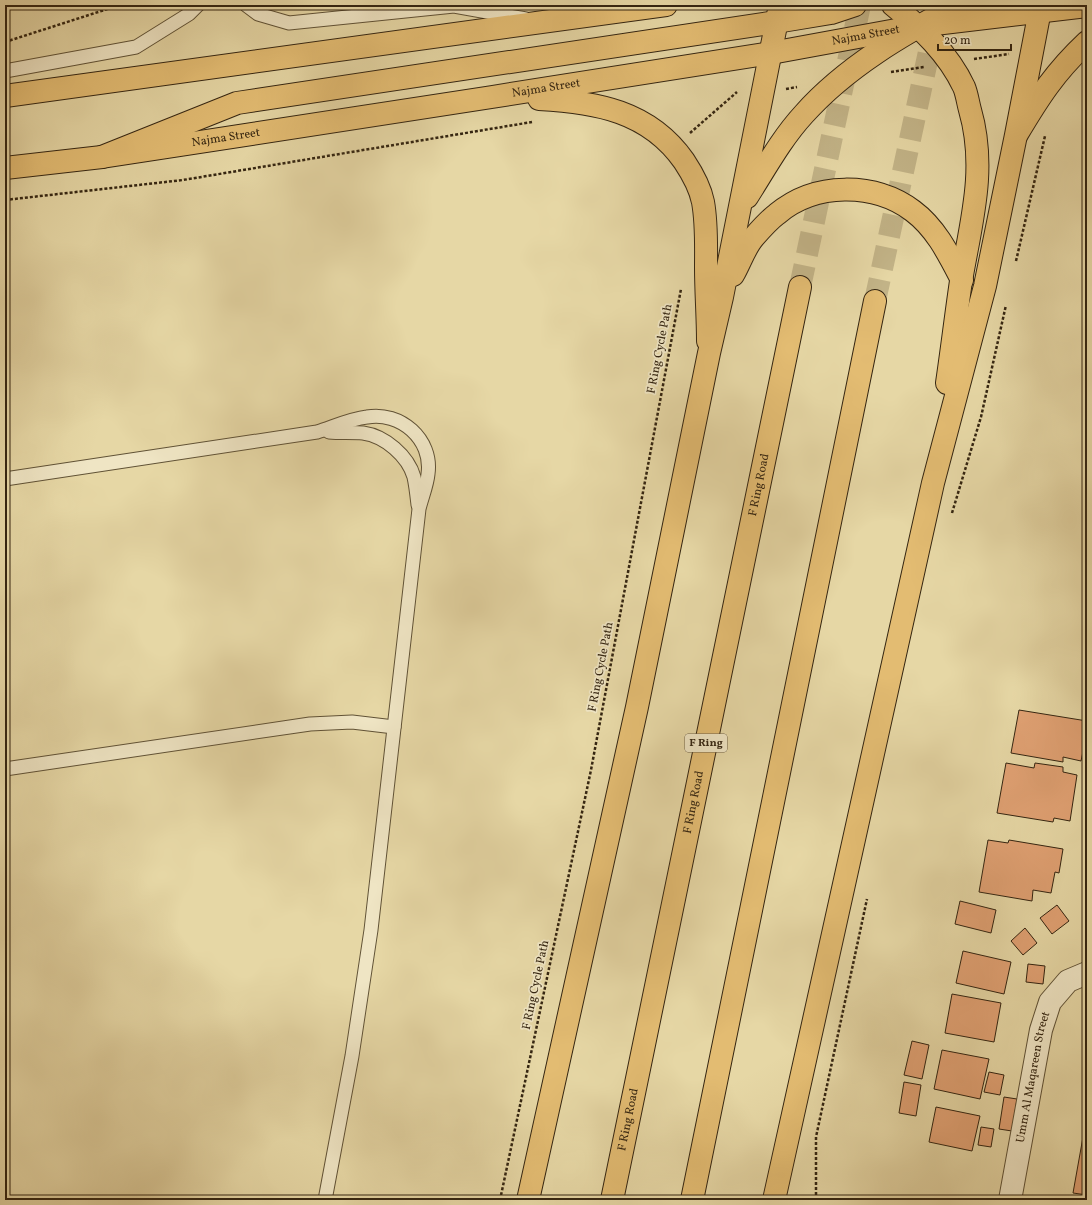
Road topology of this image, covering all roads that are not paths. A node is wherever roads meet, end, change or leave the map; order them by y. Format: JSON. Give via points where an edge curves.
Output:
{"nodes":[{"id":1,"x":198,"y":5,"type":"edge"},
{"id":2,"x":246,"y":5,"type":"edge"},
{"id":3,"x":666,"y":5,"type":"edge"},
{"id":4,"x":855,"y":5,"type":"edge"},
{"id":5,"x":893,"y":5,"type":"edge"},
{"id":6,"x":958,"y":5,"type":"edge"},
{"id":7,"x":1087,"y":6,"type":"edge"},
{"id":8,"x":645,"y":7,"type":"edge"},
{"id":9,"x":1040,"y":8,"type":"edge"},
{"id":10,"x":978,"y":11,"type":"edge"},
{"id":11,"x":778,"y":14,"type":"edge"},
{"id":12,"x":545,"y":22,"type":"junction"},
{"id":13,"x":918,"y":26,"type":"junction"},
{"id":14,"x":1087,"y":42,"type":"edge"},
{"id":15,"x":771,"y":53,"type":"junction"},
{"id":16,"x":5,"y":71,"type":"edge"},
{"id":17,"x":5,"y":96,"type":"edge"},
{"id":18,"x":492,"y":97,"type":"junction"},
{"id":19,"x":1016,"y":135,"type":"junction"},
{"id":20,"x":102,"y":157,"type":"junction"},
{"id":21,"x":5,"y":168,"type":"edge"},
{"id":22,"x":739,"y":209,"type":"junction"},
{"id":23,"x":962,"y":280,"type":"junction"},
{"id":24,"x":800,"y":286,"type":"tunnel mouth"},
{"id":25,"x":722,"y":297,"type":"junction"},
{"id":26,"x":876,"y":301,"type":"tunnel mouth"},
{"id":27,"x":709,"y":353,"type":"junction"},
{"id":28,"x":317,"y":432,"type":"junction"},
{"id":29,"x":5,"y":479,"type":"edge"},
{"id":30,"x":933,"y":483,"type":"junction"},
{"id":31,"x":419,"y":509,"type":"junction"},
{"id":32,"x":394,"y":727,"type":"junction"},
{"id":33,"x":5,"y":769,"type":"edge"},
{"id":34,"x":1087,"y":973,"type":"edge"},
{"id":35,"x":568,"y":1026,"type":"junction"},
{"id":36,"x":326,"y":1200,"type":"edge"},
{"id":37,"x":528,"y":1200,"type":"edge"},
{"id":38,"x":541,"y":1200,"type":"edge"},
{"id":39,"x":612,"y":1200,"type":"edge"},
{"id":40,"x":692,"y":1200,"type":"edge"},
{"id":41,"x":774,"y":1200,"type":"edge"},
{"id":42,"x":1010,"y":1200,"type":"edge"}],
"edges":[{"from":1,"to":16,"type":"lane","via":[[190,14],[136,47]]},
{"from":2,"to":12,"type":"lane","via":[[258,14],[289,23],[454,6]]},
{"from":3,"to":8,"type":"main road"},
{"from":4,"to":11,"type":"main road","via":[[831,13]]},
{"from":5,"to":13,"type":"main road"},
{"from":6,"to":13,"type":"main road"},
{"from":7,"to":9,"type":"main road","name":"Najma Street"},
{"from":8,"to":12,"type":"main road"},
{"from":9,"to":10,"type":"main road","name":"Najma Street"},
{"from":9,"to":19,"type":"main road"},
{"from":10,"to":13,"type":"main road","name":"Najma Street"},
{"from":11,"to":15,"type":"main road"},
{"from":11,"to":20,"type":"main road","via":[[237,102]]},
{"from":12,"to":17,"type":"main road"},
{"from":13,"to":15,"type":"main road","name":"Najma Street"},
{"from":13,"to":22,"type":"main road","via":[[836,82],[803,114]]},
{"from":13,"to":23,"type":"main road","via":[[938,47],[964,88],[974,122],[979,157],[976,204]]},
{"from":14,"to":19,"type":"main road","via":[[1050,81]]},
{"from":15,"to":18,"type":"main road","name":"Najma Street"},
{"from":15,"to":22,"type":"main road"},
{"from":18,"to":20,"type":"main road","name":"Najma Street"},
{"from":18,"to":27,"type":"main road","via":[[565,100],[592,104],[621,112],[644,123],[673,146],[693,174],[702,200],[706,226]]},
{"from":19,"to":30,"type":"main road","via":[[985,286]]},
{"from":20,"to":21,"type":"main road","name":"Najma Street"},
{"from":22,"to":25,"type":"main road"},
{"from":23,"to":25,"type":"main road","via":[[946,249],[913,211],[886,196],[856,190],[831,190],[802,198],[778,213],[752,239]]},
{"from":23,"to":30,"type":"main road"},
{"from":24,"to":39,"type":"main road","name":"F Ring Road","number":"F Ring"},
{"from":25,"to":27,"type":"main road"},
{"from":26,"to":40,"type":"main road"},
{"from":27,"to":35,"type":"main road","via":[[637,707]]},
{"from":28,"to":29,"type":"lane"},
{"from":28,"to":31,"type":"lane","via":[[363,433],[389,444],[399,453],[414,476]]},
{"from":28,"to":31,"type":"lane","via":[[366,417],[379,416],[402,422],[412,429],[420,438],[428,461],[428,473]]},
{"from":30,"to":41,"type":"main road"},
{"from":31,"to":32,"type":"lane"},
{"from":32,"to":33,"type":"lane","via":[[352,722],[310,724]]},
{"from":32,"to":36,"type":"lane","via":[[370,938]]},
{"from":34,"to":42,"type":"street","name":"Umm Al Maqareen Street","via":[[1068,981],[1050,1002],[1040,1030]]},
{"from":35,"to":37,"type":"main road"},
{"from":35,"to":38,"type":"main road"}]}
